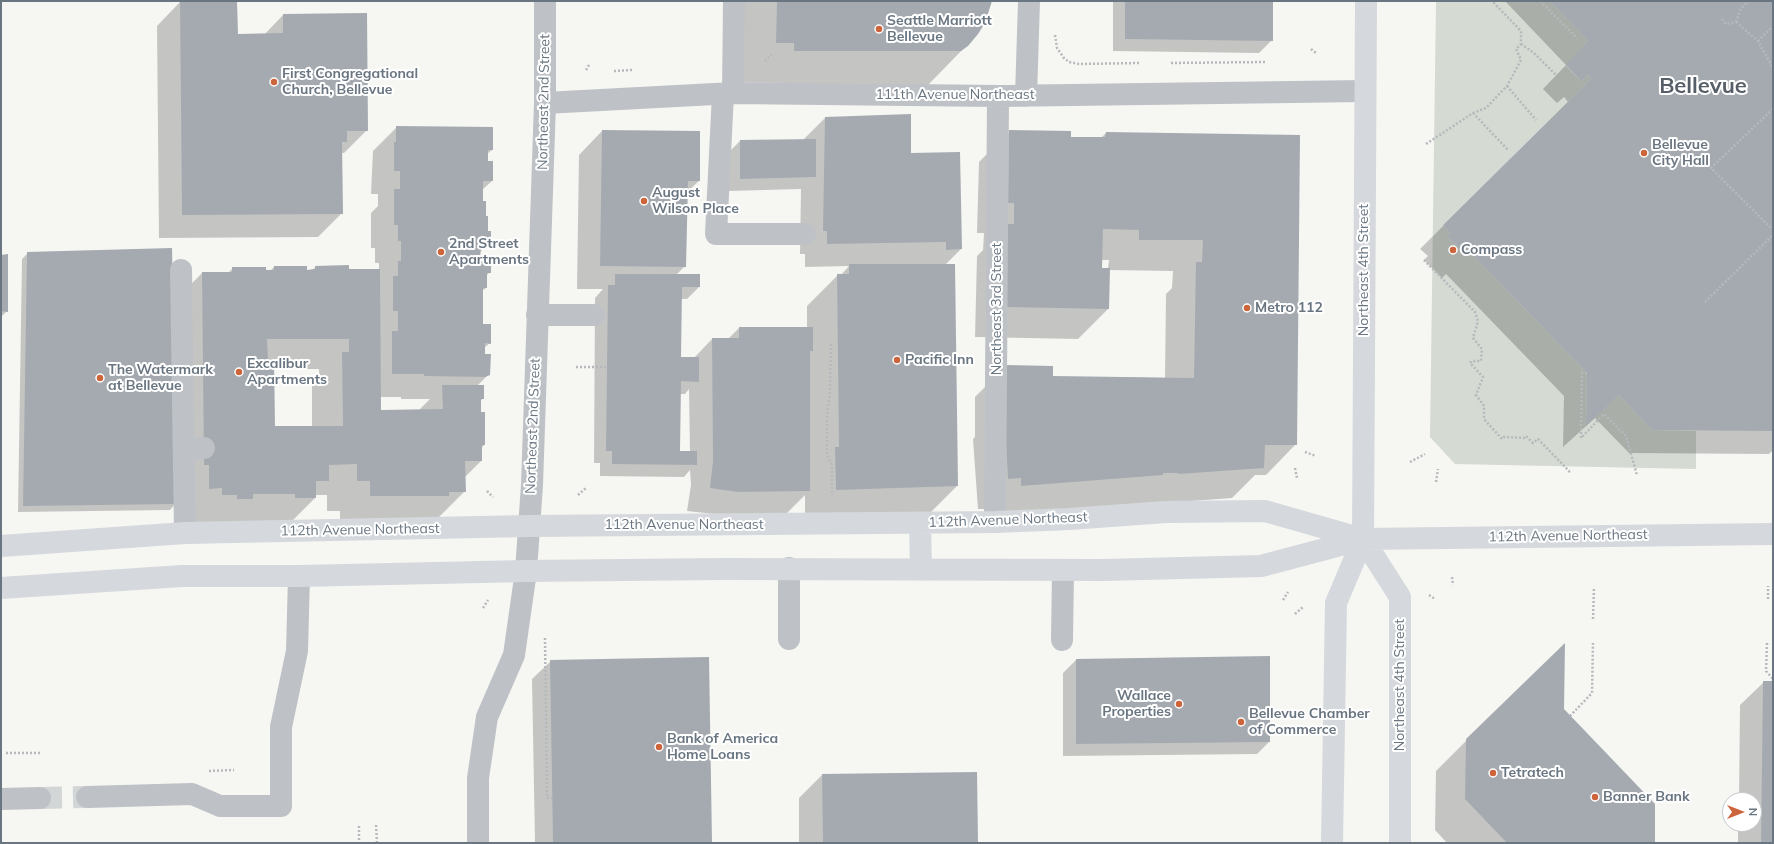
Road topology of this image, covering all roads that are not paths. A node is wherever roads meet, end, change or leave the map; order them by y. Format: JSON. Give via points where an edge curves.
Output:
{"nodes":[{"id":1,"x":545,"y":1,"type":"edge"},
{"id":2,"x":734,"y":1,"type":"edge"},
{"id":3,"x":1029,"y":1,"type":"edge"},
{"id":4,"x":1366,"y":1,"type":"edge"},
{"id":5,"x":1365,"y":91,"type":"junction"},
{"id":6,"x":728,"y":94,"type":"junction"},
{"id":7,"x":998,"y":96,"type":"junction"},
{"id":8,"x":1026,"y":96,"type":"junction"},
{"id":9,"x":545,"y":104,"type":"junction"},
{"id":10,"x":805,"y":234,"type":"dead end"},
{"id":11,"x":181,"y":270,"type":"dead end"},
{"id":12,"x":537,"y":315,"type":"junction"},
{"id":13,"x":594,"y":315,"type":"dead end"},
{"id":14,"x":995,"y":522,"type":"junction"},
{"id":15,"x":920,"y":523,"type":"junction"},
{"id":16,"x":529,"y":526,"type":"junction"},
{"id":17,"x":185,"y":533,"type":"junction"},
{"id":18,"x":1773,"y":534,"type":"edge"},
{"id":19,"x":1363,"y":539,"type":"junction"},
{"id":20,"x":1,"y":546,"type":"edge"},
{"id":21,"x":789,"y":568,"type":"junction"},
{"id":22,"x":921,"y":570,"type":"junction"},
{"id":23,"x":1063,"y":570,"type":"junction"},
{"id":24,"x":526,"y":571,"type":"junction"},
{"id":25,"x":299,"y":576,"type":"junction"},
{"id":26,"x":1,"y":588,"type":"edge"},
{"id":27,"x":789,"y":639,"type":"dead end"},
{"id":28,"x":1062,"y":640,"type":"dead end"},
{"id":29,"x":87,"y":797,"type":"tunnel mouth"},
{"id":30,"x":1,"y":798,"type":"edge"},
{"id":31,"x":40,"y":798,"type":"tunnel mouth"},
{"id":32,"x":1400,"y":834,"type":"edge"},
{"id":33,"x":1332,"y":835,"type":"edge"},
{"id":34,"x":478,"y":843,"type":"edge"}],
"edges":[{"from":1,"to":9,"type":"street","name":"Northeast 2nd Street"},
{"from":2,"to":6,"type":"street"},
{"from":3,"to":8,"type":"street"},
{"from":4,"to":5,"type":"main road","name":"Northeast 4th Street"},
{"from":5,"to":8,"type":"street","name":"111th Avenue Northeast"},
{"from":5,"to":19,"type":"main road","name":"Northeast 4th Street"},
{"from":6,"to":7,"type":"street","name":"111th Avenue Northeast"},
{"from":6,"to":9,"type":"street","name":"111th Avenue Northeast"},
{"from":6,"to":10,"type":"street","via":[[716,234]]},
{"from":7,"to":8,"type":"street","name":"111th Avenue Northeast"},
{"from":7,"to":14,"type":"street","name":"Northeast 3rd Street"},
{"from":9,"to":12,"type":"street","name":"Northeast 2nd Street"},
{"from":11,"to":17,"type":"street","via":[[194,448]]},
{"from":12,"to":13,"type":"street"},
{"from":12,"to":16,"type":"street","name":"Northeast 2nd Street"},
{"from":14,"to":15,"type":"main road","name":"112th Avenue Northeast"},
{"from":14,"to":19,"type":"main road","name":"112th Avenue Northeast","via":[[1166,512],[1266,511]]},
{"from":15,"to":16,"type":"main road","name":"112th Avenue Northeast"},
{"from":15,"to":22,"type":"main road"},
{"from":16,"to":17,"type":"main road","name":"112th Avenue Northeast"},
{"from":16,"to":24,"type":"street","name":"Northeast 2nd Street"},
{"from":17,"to":20,"type":"main road","name":"112th Avenue Northeast"},
{"from":18,"to":19,"type":"main road","name":"112th Avenue Northeast"},
{"from":19,"to":23,"type":"main road","name":"112th Avenue Northeast","via":[[1261,566]]},
{"from":19,"to":32,"type":"main road","name":"Northeast 4th Street","via":[[1400,598]]},
{"from":19,"to":33,"type":"main road","name":"Northeast 4th Street","via":[[1336,603]]},
{"from":21,"to":22,"type":"main road","name":"112th Avenue Northeast"},
{"from":21,"to":24,"type":"main road","name":"112th Avenue Northeast"},
{"from":21,"to":27,"type":"street"},
{"from":22,"to":23,"type":"main road","name":"112th Avenue Northeast"},
{"from":23,"to":28,"type":"street"},
{"from":24,"to":25,"type":"main road","name":"112th Avenue Northeast"},
{"from":24,"to":34,"type":"street","name":"Northeast 2nd Street","via":[[514,655],[487,718],[478,778]]},
{"from":25,"to":26,"type":"main road","name":"112th Avenue Northeast","via":[[182,576]]},
{"from":25,"to":29,"type":"street","via":[[297,651],[281,727],[281,806],[220,806],[192,794]]},
{"from":30,"to":31,"type":"street"}]}
